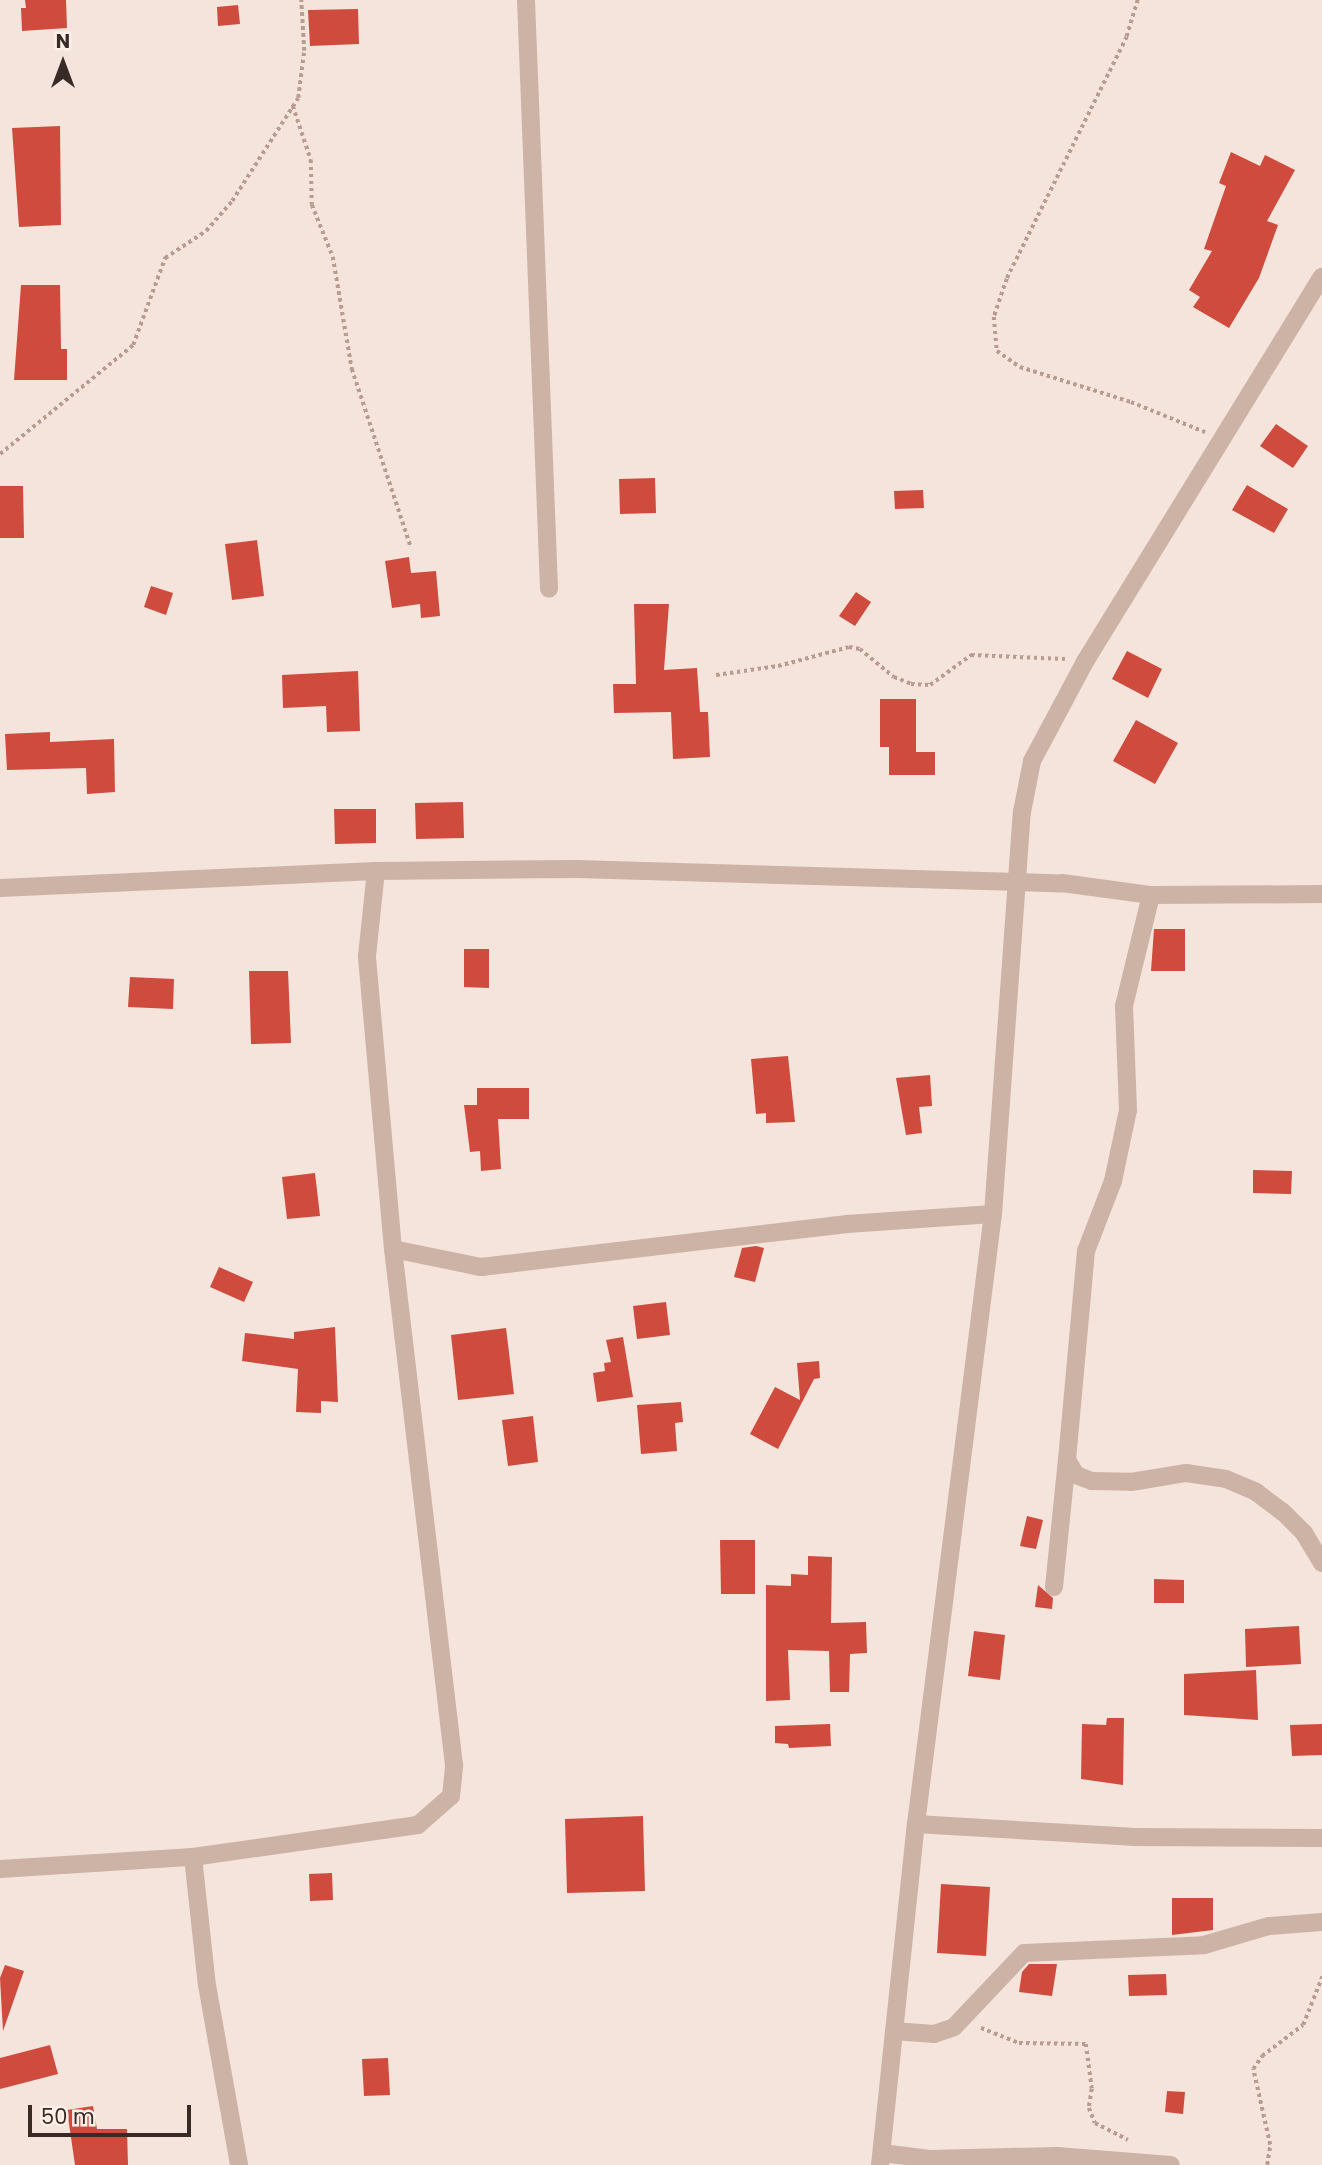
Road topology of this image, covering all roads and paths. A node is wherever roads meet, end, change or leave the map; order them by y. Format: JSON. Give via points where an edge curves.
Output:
{"nodes":[{"id":1,"x":302,"y":0,"type":"edge"},
{"id":2,"x":526,"y":0,"type":"edge"},
{"id":3,"x":1138,"y":0,"type":"edge"},
{"id":4,"x":293,"y":106,"type":"junction"},
{"id":5,"x":1322,"y":277,"type":"edge"},
{"id":6,"x":1223,"y":440,"type":"junction"},
{"id":7,"x":0,"y":454,"type":"edge"},
{"id":8,"x":411,"y":547,"type":"dead end"},
{"id":9,"x":549,"y":589,"type":"dead end"},
{"id":10,"x":1086,"y":660,"type":"junction"},
{"id":11,"x":716,"y":674,"type":"dead end"},
{"id":12,"x":376,"y":871,"type":"junction"},
{"id":13,"x":1016,"y":881,"type":"junction"},
{"id":14,"x":0,"y":888,"type":"edge"},
{"id":15,"x":1322,"y":894,"type":"edge"},
{"id":16,"x":1151,"y":895,"type":"junction"},
{"id":17,"x":993,"y":1214,"type":"junction"},
{"id":18,"x":393,"y":1249,"type":"junction"},
{"id":19,"x":1066,"y":1460,"type":"junction"},
{"id":20,"x":1322,"y":1563,"type":"edge"},
{"id":21,"x":1054,"y":1587,"type":"dead end"},
{"id":22,"x":916,"y":1824,"type":"junction"},
{"id":23,"x":1322,"y":1838,"type":"edge"},
{"id":24,"x":193,"y":1857,"type":"junction"},
{"id":25,"x":0,"y":1868,"type":"edge"},
{"id":26,"x":1322,"y":1922,"type":"edge"},
{"id":27,"x":1322,"y":1978,"type":"edge"},
{"id":28,"x":961,"y":2018,"type":"junction"},
{"id":29,"x":894,"y":2031,"type":"junction"},
{"id":30,"x":881,"y":2159,"type":"edge"},
{"id":31,"x":1163,"y":2164,"type":"edge"},
{"id":32,"x":239,"y":2165,"type":"edge"},
{"id":33,"x":1267,"y":2165,"type":"edge"}],
"edges":[{"from":1,"to":4,"type":"path","via":[[304,51]]},
{"from":2,"to":9,"type":"street"},
{"from":3,"to":6,"type":"path","via":[[1127,37],[1084,129],[1007,279],[994,317],[997,351],[1020,367],[1131,402]]},
{"from":4,"to":7,"type":"path","via":[[232,201],[206,231],[165,258],[133,345]]},
{"from":4,"to":8,"type":"path","via":[[311,160],[312,205],[333,257],[352,369]]},
{"from":5,"to":6,"type":"street"},
{"from":6,"to":10,"type":"street"},
{"from":10,"to":11,"type":"path","via":[[971,655],[930,685],[911,684],[894,677],[860,649],[849,647],[778,666]]},
{"from":10,"to":13,"type":"street","via":[[1032,761]]},
{"from":12,"to":13,"type":"street","via":[[577,869]]},
{"from":12,"to":14,"type":"street"},
{"from":12,"to":18,"type":"street","via":[[367,956]]},
{"from":13,"to":16,"type":"street"},
{"from":13,"to":17,"type":"street"},
{"from":15,"to":16,"type":"street"},
{"from":16,"to":19,"type":"street","via":[[1124,1006],[1128,1110],[1113,1181],[1086,1251]]},
{"from":17,"to":18,"type":"street","via":[[847,1224],[481,1267]]},
{"from":17,"to":22,"type":"street"},
{"from":18,"to":24,"type":"street","via":[[454,1765],[451,1796],[418,1825]]},
{"from":19,"to":20,"type":"street","via":[[1076,1475],[1092,1481],[1131,1482],[1186,1473],[1226,1479],[1256,1492],[1283,1513],[1304,1533]]},
{"from":19,"to":21,"type":"street"},
{"from":22,"to":23,"type":"street","via":[[1132,1837]]},
{"from":22,"to":29,"type":"street"},
{"from":24,"to":25,"type":"street"},
{"from":24,"to":32,"type":"street","via":[[207,1985]]},
{"from":26,"to":28,"type":"street","via":[[1269,1926],[1203,1945],[1024,1953]]},
{"from":27,"to":33,"type":"path","via":[[1303,2025],[1262,2056],[1253,2069],[1270,2145]]},
{"from":28,"to":29,"type":"street","via":[[954,2027],[934,2034]]},
{"from":28,"to":31,"type":"path","via":[[1019,2043],[1086,2044],[1092,2089],[1089,2108],[1095,2123]]},
{"from":29,"to":30,"type":"street"},
{"from":30,"to":31,"type":"street","via":[[1058,2156]]}]}
